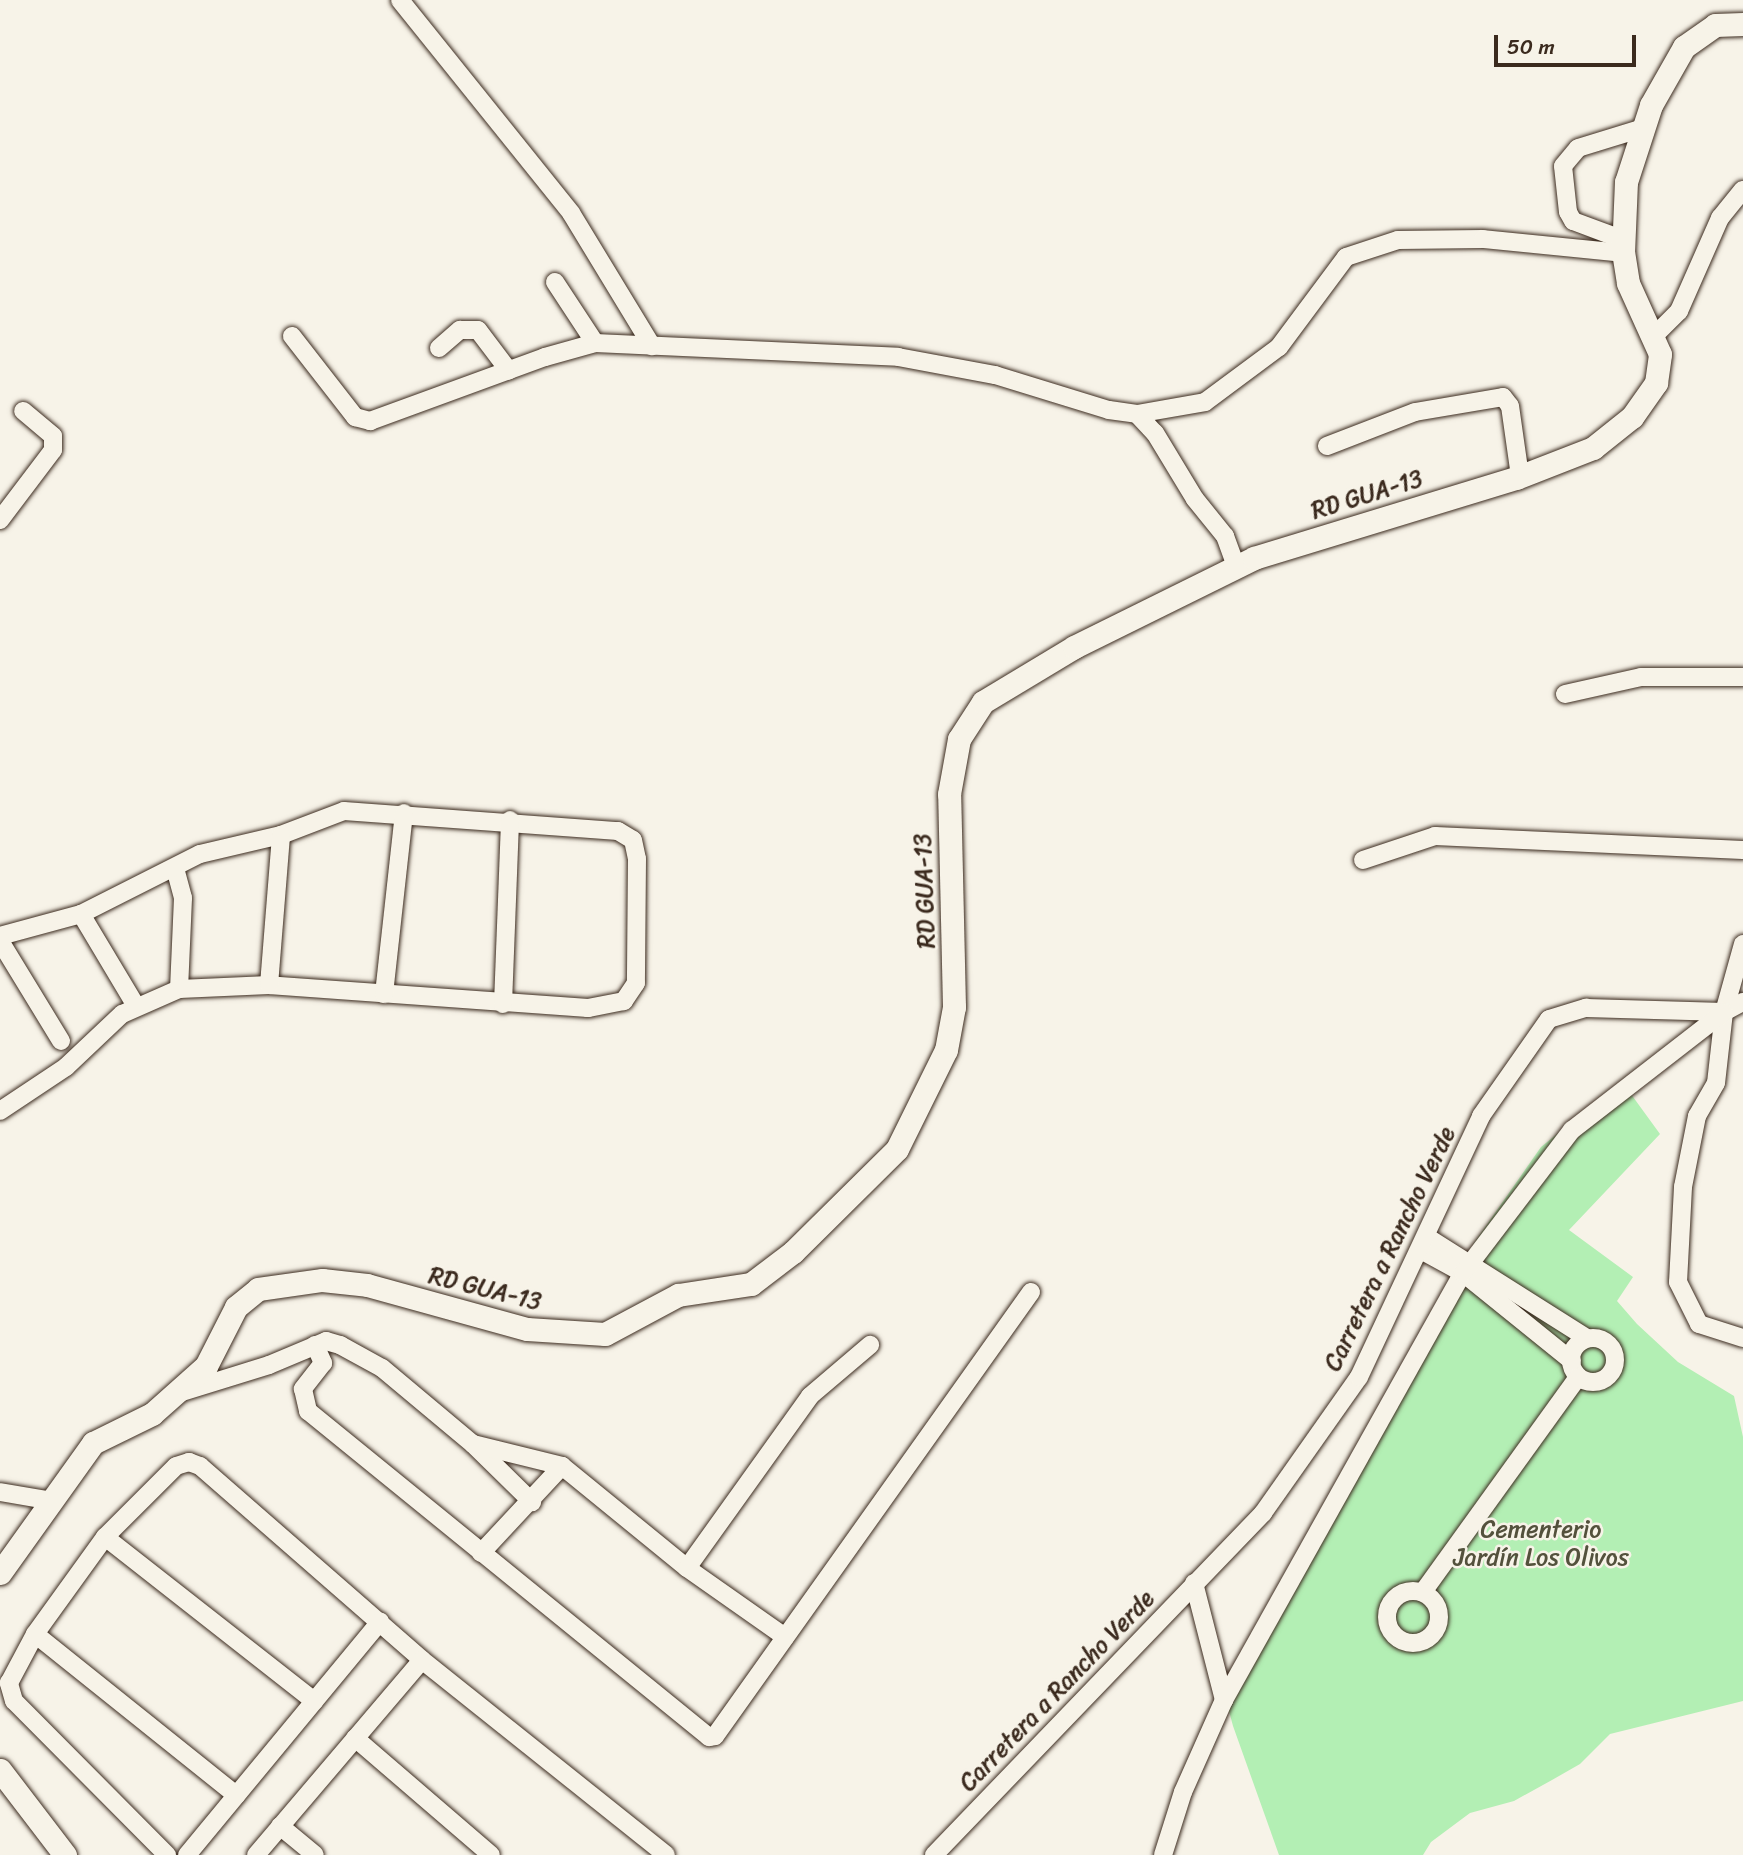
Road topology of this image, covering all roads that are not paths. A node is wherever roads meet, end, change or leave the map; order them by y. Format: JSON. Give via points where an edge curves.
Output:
{"nodes":[{"id":1,"x":400,"y":0,"type":"edge"},
{"id":2,"x":1743,"y":24,"type":"edge"},
{"id":3,"x":1643,"y":128,"type":"junction"},
{"id":4,"x":1743,"y":191,"type":"edge"},
{"id":5,"x":1624,"y":247,"type":"junction"},
{"id":6,"x":555,"y":282,"type":"dead end"},
{"id":7,"x":292,"y":336,"type":"dead end"},
{"id":8,"x":1653,"y":337,"type":"junction"},
{"id":9,"x":595,"y":343,"type":"junction"},
{"id":10,"x":652,"y":345,"type":"junction"},
{"id":11,"x":439,"y":348,"type":"dead end"},
{"id":12,"x":509,"y":371,"type":"junction"},
{"id":13,"x":23,"y":411,"type":"dead end"},
{"id":14,"x":1137,"y":414,"type":"junction"},
{"id":15,"x":1327,"y":446,"type":"dead end"},
{"id":16,"x":1520,"y":476,"type":"junction"},
{"id":17,"x":0,"y":520,"type":"edge"},
{"id":18,"x":1236,"y":566,"type":"junction"},
{"id":19,"x":1743,"y":677,"type":"edge"},
{"id":20,"x":1565,"y":694,"type":"dead end"},
{"id":21,"x":404,"y":813,"type":"junction"},
{"id":22,"x":510,"y":820,"type":"junction"},
{"id":23,"x":281,"y":835,"type":"junction"},
{"id":24,"x":1743,"y":850,"type":"edge"},
{"id":25,"x":1363,"y":860,"type":"dead end"},
{"id":26,"x":175,"y":868,"type":"junction"},
{"id":27,"x":81,"y":914,"type":"junction"},
{"id":28,"x":0,"y":936,"type":"edge"},
{"id":29,"x":0,"y":942,"type":"edge"},
{"id":30,"x":1743,"y":944,"type":"edge"},
{"id":31,"x":269,"y":985,"type":"junction"},
{"id":32,"x":179,"y":989,"type":"junction"},
{"id":33,"x":384,"y":994,"type":"junction"},
{"id":34,"x":1743,"y":1002,"type":"edge"},
{"id":35,"x":503,"y":1004,"type":"junction"},
{"id":36,"x":136,"y":1006,"type":"junction"},
{"id":37,"x":1724,"y":1012,"type":"junction"},
{"id":38,"x":61,"y":1041,"type":"dead end"},
{"id":39,"x":0,"y":1111,"type":"edge"},
{"id":40,"x":1424,"y":1243,"type":"junction"},
{"id":41,"x":1466,"y":1268,"type":"junction"},
{"id":42,"x":1031,"y":1292,"type":"dead end"},
{"id":43,"x":1587,"y":1338,"type":"junction"},
{"id":44,"x":1743,"y":1338,"type":"edge"},
{"id":45,"x":315,"y":1345,"type":"junction"},
{"id":46,"x":870,"y":1345,"type":"dead end"},
{"id":47,"x":1575,"y":1369,"type":"junction"},
{"id":48,"x":176,"y":1394,"type":"junction"},
{"id":49,"x":473,"y":1444,"type":"junction"},
{"id":50,"x":562,"y":1466,"type":"junction"},
{"id":51,"x":0,"y":1492,"type":"edge"},
{"id":52,"x":53,"y":1502,"type":"junction"},
{"id":53,"x":532,"y":1502,"type":"junction"},
{"id":54,"x":105,"y":1537,"type":"junction"},
{"id":55,"x":481,"y":1553,"type":"junction"},
{"id":56,"x":687,"y":1569,"type":"junction"},
{"id":57,"x":0,"y":1573,"type":"edge"},
{"id":58,"x":1194,"y":1583,"type":"junction"},
{"id":59,"x":1423,"y":1592,"type":"dead end"},
{"id":60,"x":380,"y":1622,"type":"junction"},
{"id":61,"x":35,"y":1634,"type":"junction"},
{"id":62,"x":785,"y":1637,"type":"junction"},
{"id":63,"x":422,"y":1660,"type":"junction"},
{"id":64,"x":1224,"y":1700,"type":"junction"},
{"id":65,"x":314,"y":1701,"type":"junction"},
{"id":66,"x":355,"y":1738,"type":"junction"},
{"id":67,"x":0,"y":1770,"type":"edge"},
{"id":68,"x":236,"y":1795,"type":"junction"},
{"id":69,"x":280,"y":1826,"type":"junction"},
{"id":70,"x":65,"y":1855,"type":"edge"},
{"id":71,"x":167,"y":1855,"type":"edge"},
{"id":72,"x":187,"y":1855,"type":"edge"},
{"id":73,"x":256,"y":1855,"type":"edge"},
{"id":74,"x":315,"y":1855,"type":"edge"},
{"id":75,"x":491,"y":1855,"type":"edge"},
{"id":76,"x":666,"y":1855,"type":"edge"},
{"id":77,"x":934,"y":1855,"type":"edge"},
{"id":78,"x":1163,"y":1855,"type":"edge"}],
"edges":[{"from":1,"to":10,"type":"street","via":[[571,213]]},
{"from":2,"to":3,"type":"main road","name":"RD GUA-13","via":[[1714,25],[1684,47]]},
{"from":3,"to":5,"type":"main road","name":"RD GUA-13","via":[[1626,182]]},
{"from":3,"to":5,"type":"street","via":[[1578,148],[1563,166],[1573,221]]},
{"from":4,"to":8,"type":"street","via":[[1720,218],[1679,311]]},
{"from":5,"to":8,"type":"main road","name":"RD GUA-13","via":[[1628,283]]},
{"from":5,"to":14,"type":"street","via":[[1410,239],[1346,257],[1279,347],[1258,363],[1205,402]]},
{"from":6,"to":9,"type":"street"},
{"from":7,"to":12,"type":"street","via":[[355,417],[370,421]]},
{"from":8,"to":16,"type":"main road","name":"RD GUA-13","via":[[1660,354],[1656,383],[1632,417],[1593,448]]},
{"from":9,"to":10,"type":"street"},
{"from":9,"to":12,"type":"street"},
{"from":10,"to":14,"type":"street","via":[[898,357],[995,374],[1109,410]]},
{"from":11,"to":12,"type":"street","via":[[460,330],[478,330]]},
{"from":13,"to":17,"type":"street","via":[[52,436],[53,450]]},
{"from":14,"to":18,"type":"street","via":[[1225,536]]},
{"from":15,"to":16,"type":"street","via":[[1415,412],[1503,397],[1510,406]]},
{"from":16,"to":18,"type":"main road","name":"RD GUA-13"},
{"from":18,"to":48,"type":"main road","name":"RD GUA-13","via":[[1074,647],[983,702],[959,739],[949,794],[954,1007],[946,1050],[897,1149],[793,1252],[751,1284],[678,1295],[605,1334],[527,1329],[367,1285],[323,1280],[258,1289],[236,1307],[206,1366]]},
{"from":19,"to":20,"type":"street","via":[[1641,677]]},
{"from":21,"to":22,"type":"street"},
{"from":21,"to":23,"type":"street","via":[[344,811]]},
{"from":21,"to":33,"type":"street"},
{"from":22,"to":35,"type":"street"},
{"from":22,"to":35,"type":"street","via":[[618,831],[633,840],[637,859],[636,983],[624,1001],[588,1008]]},
{"from":23,"to":26,"type":"street","via":[[200,854]]},
{"from":23,"to":31,"type":"street"},
{"from":24,"to":25,"type":"street","via":[[1434,836]]},
{"from":26,"to":27,"type":"street"},
{"from":26,"to":32,"type":"street","via":[[183,898]]},
{"from":27,"to":28,"type":"street"},
{"from":27,"to":36,"type":"street"},
{"from":29,"to":38,"type":"street"},
{"from":30,"to":37,"type":"street"},
{"from":31,"to":32,"type":"street"},
{"from":31,"to":33,"type":"street"},
{"from":32,"to":36,"type":"street"},
{"from":33,"to":35,"type":"street"},
{"from":34,"to":37,"type":"street","name":"Carretera a Rancho Verde"},
{"from":36,"to":39,"type":"street","via":[[109,1024],[53,1077]]},
{"from":37,"to":40,"type":"street","name":"Carretera a Rancho Verde","via":[[1586,1008],[1549,1019],[1481,1116]]},
{"from":37,"to":41,"type":"street","via":[[1572,1130]]},
{"from":37,"to":44,"type":"street","via":[[1716,1083],[1697,1116],[1683,1187],[1678,1282],[1699,1324]]},
{"from":40,"to":41,"type":"street"},
{"from":40,"to":58,"type":"street","name":"Carretera a Rancho Verde","via":[[1359,1377],[1263,1513]]},
{"from":41,"to":43,"type":"street"},
{"from":41,"to":47,"type":"street"},
{"from":41,"to":64,"type":"street"},
{"from":42,"to":62,"type":"street"},
{"from":43,"to":47,"type":"street","via":[[1577,1344]]},
{"from":43,"to":47,"type":"street","via":[[1609,1343],[1616,1365],[1600,1381]]},
{"from":45,"to":48,"type":"street","via":[[269,1365]]},
{"from":45,"to":49,"type":"street","via":[[326,1341],[340,1345],[382,1368]]},
{"from":45,"to":55,"type":"street","via":[[323,1363],[303,1389],[308,1411]]},
{"from":46,"to":56,"type":"street","via":[[810,1395]]},
{"from":47,"to":59,"type":"street"},
{"from":48,"to":52,"type":"main road","name":"RD GUA-13","via":[[152,1414],[93,1443]]},
{"from":49,"to":50,"type":"street"},
{"from":49,"to":53,"type":"street"},
{"from":50,"to":53,"type":"street"},
{"from":50,"to":56,"type":"street"},
{"from":51,"to":52,"type":"street"},
{"from":52,"to":57,"type":"main road","name":"RD GUA-13"},
{"from":53,"to":55,"type":"street"},
{"from":54,"to":60,"type":"street","via":[[176,1466],[195,1463]]},
{"from":54,"to":61,"type":"street"},
{"from":54,"to":65,"type":"street"},
{"from":55,"to":62,"type":"street","via":[[709,1737],[715,1736]]},
{"from":56,"to":62,"type":"street"},
{"from":58,"to":64,"type":"street"},
{"from":58,"to":77,"type":"street","name":"Carretera a Rancho Verde"},
{"from":60,"to":63,"type":"street"},
{"from":60,"to":65,"type":"street"},
{"from":61,"to":68,"type":"street"},
{"from":61,"to":71,"type":"street","via":[[9,1676],[14,1701]]},
{"from":63,"to":66,"type":"street"},
{"from":63,"to":76,"type":"street"},
{"from":64,"to":78,"type":"street","via":[[1183,1792]]},
{"from":65,"to":68,"type":"street"},
{"from":66,"to":69,"type":"street"},
{"from":66,"to":75,"type":"street"},
{"from":67,"to":70,"type":"main road"},
{"from":68,"to":72,"type":"street"},
{"from":69,"to":73,"type":"street"},
{"from":69,"to":74,"type":"street"}]}
